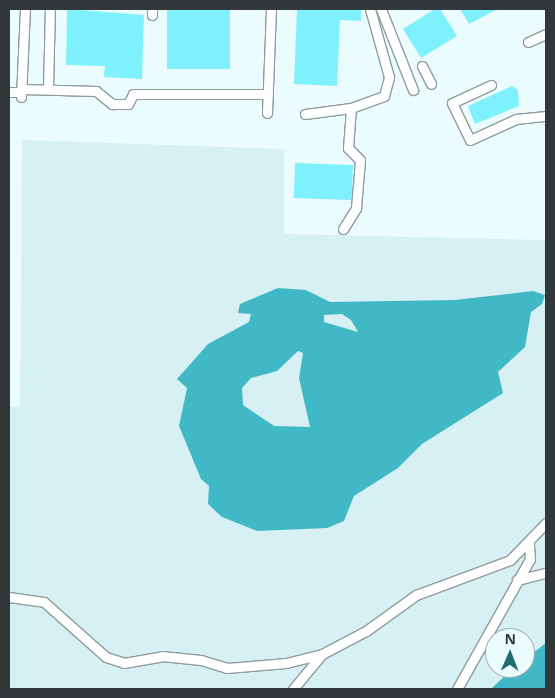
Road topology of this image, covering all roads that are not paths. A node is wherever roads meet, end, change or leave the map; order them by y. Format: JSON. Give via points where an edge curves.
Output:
{"nodes":[{"id":1,"x":25,"y":9,"type":"edge"},
{"id":2,"x":50,"y":9,"type":"edge"},
{"id":3,"x":271,"y":9,"type":"edge"},
{"id":4,"x":370,"y":9,"type":"edge"},
{"id":5,"x":382,"y":9,"type":"edge"},
{"id":6,"x":546,"y":34,"type":"edge"},
{"id":7,"x":528,"y":42,"type":"dead end"},
{"id":8,"x":422,"y":66,"type":"dead end"},
{"id":9,"x":431,"y":84,"type":"dead end"},
{"id":10,"x":491,"y":85,"type":"dead end"},
{"id":11,"x":48,"y":89,"type":"junction"},
{"id":12,"x":414,"y":90,"type":"dead end"},
{"id":13,"x":9,"y":92,"type":"edge"},
{"id":14,"x":21,"y":93,"type":"junction"},
{"id":15,"x":268,"y":94,"type":"junction"},
{"id":16,"x":351,"y":108,"type":"junction"},
{"id":17,"x":267,"y":113,"type":"dead end"},
{"id":18,"x":305,"y":114,"type":"dead end"},
{"id":19,"x":546,"y":116,"type":"edge"},
{"id":20,"x":344,"y":229,"type":"dead end"},
{"id":21,"x":546,"y":523,"type":"edge"},
{"id":22,"x":529,"y":543,"type":"junction"},
{"id":23,"x":546,"y":573,"type":"edge"},
{"id":24,"x":517,"y":580,"type":"junction"},
{"id":25,"x":9,"y":597,"type":"edge"},
{"id":26,"x":322,"y":654,"type":"junction"},
{"id":27,"x":293,"y":689,"type":"edge"},
{"id":28,"x":457,"y":689,"type":"edge"}],
"edges":[{"from":1,"to":14,"type":"street"},
{"from":2,"to":11,"type":"street"},
{"from":3,"to":15,"type":"street"},
{"from":4,"to":16,"type":"street","via":[[390,82],[377,101]]},
{"from":5,"to":12,"type":"street"},
{"from":6,"to":7,"type":"street"},
{"from":8,"to":9,"type":"street"},
{"from":10,"to":19,"type":"street","via":[[452,103],[470,140],[516,119]]},
{"from":11,"to":14,"type":"street"},
{"from":11,"to":15,"type":"street","via":[[96,91],[112,104],[128,104],[134,94]]},
{"from":13,"to":14,"type":"street"},
{"from":15,"to":17,"type":"street"},
{"from":16,"to":18,"type":"street"},
{"from":16,"to":20,"type":"street","via":[[348,148],[360,160],[356,208]]},
{"from":21,"to":22,"type":"street"},
{"from":22,"to":24,"type":"street","via":[[530,559]]},
{"from":22,"to":26,"type":"street","via":[[510,560],[416,595],[366,631]]},
{"from":23,"to":24,"type":"street"},
{"from":24,"to":28,"type":"street"},
{"from":25,"to":26,"type":"street","via":[[44,602],[106,657],[124,663],[162,656],[201,660],[227,668]]},
{"from":26,"to":27,"type":"street"}]}
